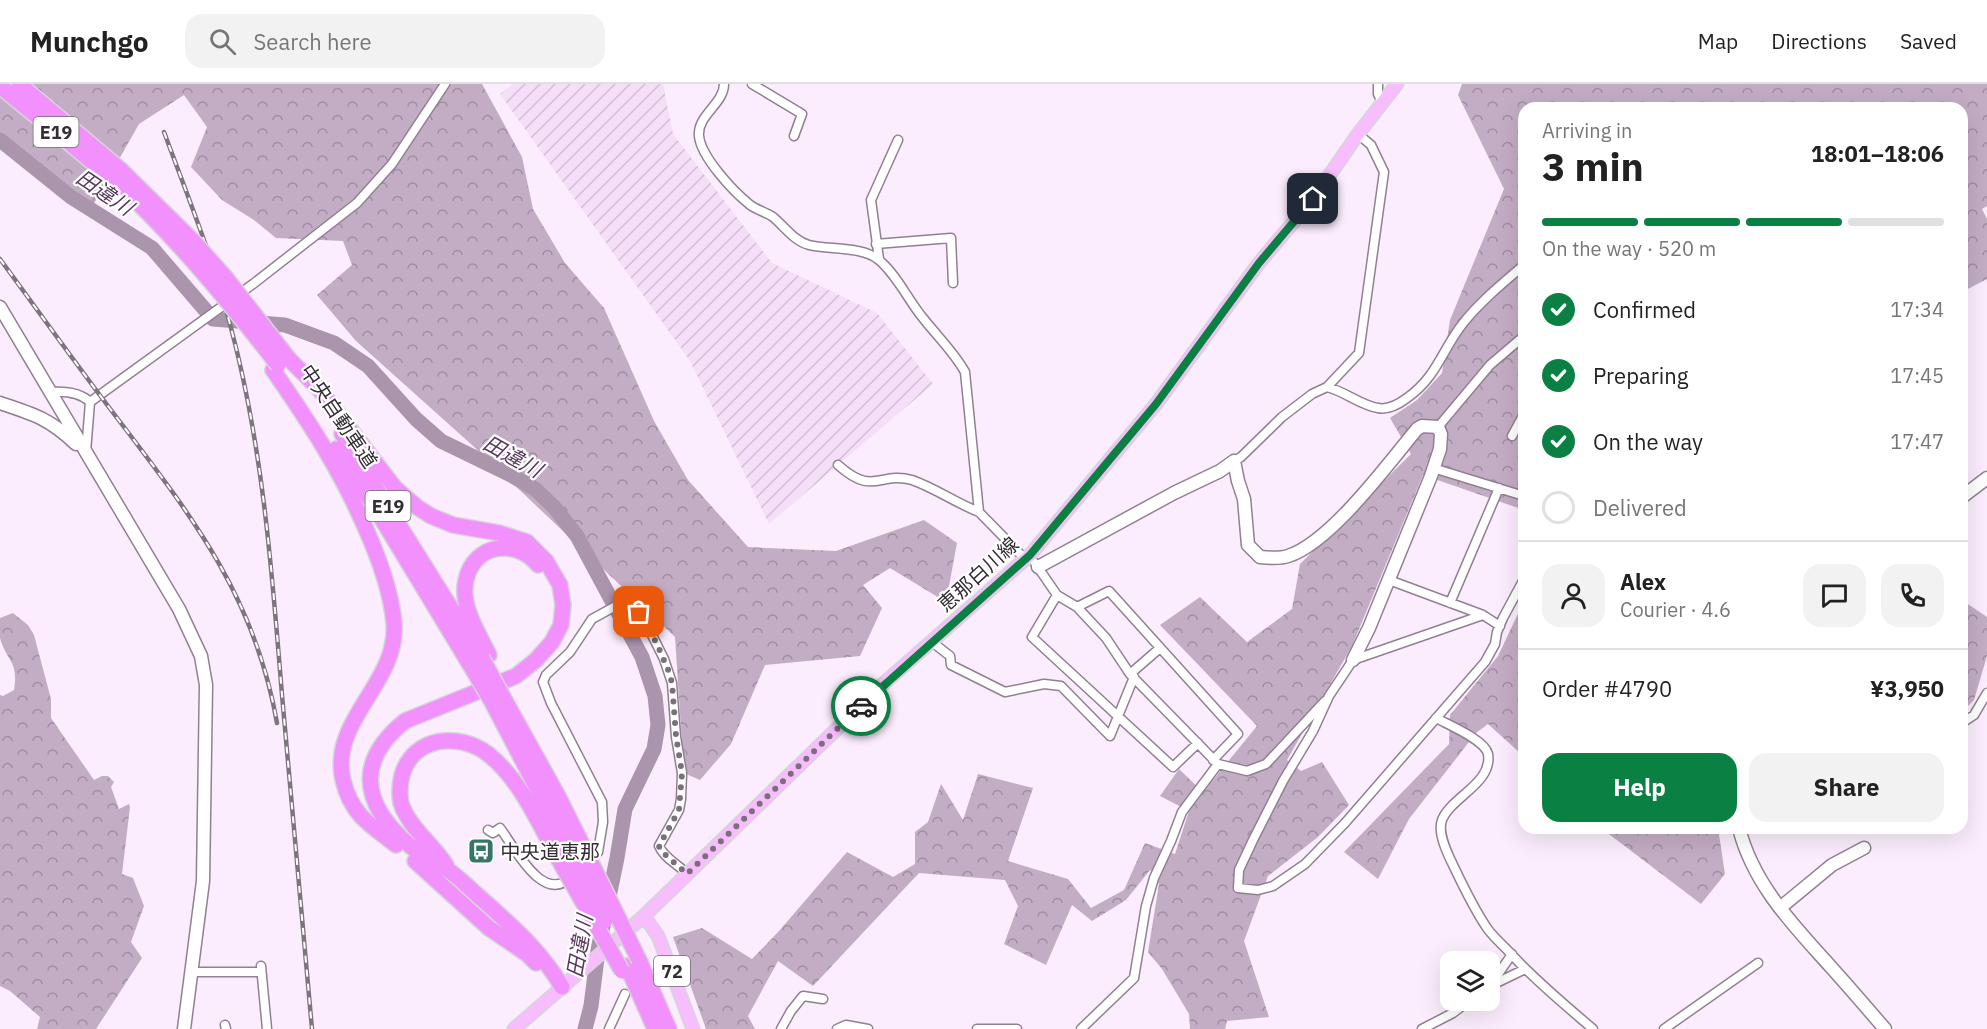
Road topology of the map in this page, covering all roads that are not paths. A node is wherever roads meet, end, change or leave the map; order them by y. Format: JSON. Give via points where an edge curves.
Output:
{"nodes":[{"id":1,"x":19,"y":84,"type":"edge"},
{"id":2,"x":445,"y":84,"type":"edge"},
{"id":3,"x":724,"y":84,"type":"edge"},
{"id":4,"x":752,"y":84,"type":"edge"},
{"id":5,"x":1378,"y":84,"type":"edge"},
{"id":6,"x":1397,"y":84,"type":"edge"},
{"id":7,"x":0,"y":86,"type":"edge"},
{"id":8,"x":1383,"y":103,"type":"junction"},
{"id":9,"x":1358,"y":134,"type":"junction"},
{"id":10,"x":794,"y":136,"type":"dead end"},
{"id":11,"x":898,"y":140,"type":"dead end"},
{"id":12,"x":117,"y":175,"type":"junction"},
{"id":13,"x":876,"y":244,"type":"junction"},
{"id":14,"x":879,"y":259,"type":"junction"},
{"id":15,"x":1518,"y":270,"type":"edge"},
{"id":16,"x":953,"y":283,"type":"dead end"},
{"id":17,"x":0,"y":307,"type":"edge"},
{"id":18,"x":1518,"y":341,"type":"edge"},
{"id":19,"x":280,"y":365,"type":"junction"},
{"id":20,"x":1327,"y":387,"type":"junction"},
{"id":21,"x":53,"y":396,"type":"junction"},
{"id":22,"x":90,"y":402,"type":"junction"},
{"id":23,"x":0,"y":404,"type":"edge"},
{"id":24,"x":38,"y":415,"type":"junction"},
{"id":25,"x":1518,"y":425,"type":"edge"},
{"id":26,"x":1438,"y":427,"type":"junction"},
{"id":27,"x":1512,"y":436,"type":"dead end"},
{"id":28,"x":86,"y":452,"type":"junction"},
{"id":29,"x":1234,"y":461,"type":"junction"},
{"id":30,"x":838,"y":465,"type":"dead end"},
{"id":31,"x":1433,"y":468,"type":"junction"},
{"id":32,"x":1987,"y":478,"type":"edge"},
{"id":33,"x":1499,"y":488,"type":"junction"},
{"id":34,"x":1968,"y":492,"type":"edge"},
{"id":35,"x":1518,"y":494,"type":"edge"},
{"id":36,"x":979,"y":512,"type":"junction"},
{"id":37,"x":1027,"y":557,"type":"junction"},
{"id":38,"x":1038,"y":567,"type":"junction"},
{"id":39,"x":1389,"y":580,"type":"junction"},
{"id":40,"x":1518,"y":591,"type":"edge"},
{"id":41,"x":1057,"y":595,"type":"junction"},
{"id":42,"x":1450,"y":603,"type":"junction"},
{"id":43,"x":1077,"y":607,"type":"junction"},
{"id":44,"x":1483,"y":615,"type":"junction"},
{"id":45,"x":1500,"y":626,"type":"junction"},
{"id":46,"x":932,"y":642,"type":"junction"},
{"id":47,"x":1160,"y":648,"type":"junction"},
{"id":48,"x":480,"y":659,"type":"junction"},
{"id":49,"x":1353,"y":660,"type":"junction"},
{"id":50,"x":1132,"y":675,"type":"junction"},
{"id":51,"x":1987,"y":693,"type":"edge"},
{"id":52,"x":1329,"y":696,"type":"junction"},
{"id":53,"x":502,"y":697,"type":"junction"},
{"id":54,"x":1119,"y":717,"type":"junction"},
{"id":55,"x":1436,"y":718,"type":"junction"},
{"id":56,"x":1968,"y":719,"type":"edge"},
{"id":57,"x":1198,"y":743,"type":"junction"},
{"id":58,"x":1216,"y":762,"type":"junction"},
{"id":59,"x":374,"y":827,"type":"junction"},
{"id":60,"x":488,"y":830,"type":"dead end"},
{"id":61,"x":1741,"y":834,"type":"edge"},
{"id":62,"x":1864,"y":848,"type":"dead end"},
{"id":63,"x":571,"y":853,"type":"junction"},
{"id":64,"x":450,"y":871,"type":"junction"},
{"id":65,"x":687,"y":874,"type":"junction"},
{"id":66,"x":1780,"y":908,"type":"junction"},
{"id":67,"x":644,"y":916,"type":"junction"},
{"id":68,"x":1512,"y":954,"type":"junction"},
{"id":69,"x":1758,"y":963,"type":"dead end"},
{"id":70,"x":670,"y":965,"type":"junction"},
{"id":71,"x":629,"y":966,"type":"junction"},
{"id":72,"x":1525,"y":969,"type":"junction"},
{"id":73,"x":1500,"y":971,"type":"edge"},
{"id":74,"x":191,"y":972,"type":"junction"},
{"id":75,"x":657,"y":973,"type":"dead end"},
{"id":76,"x":1500,"y":981,"type":"edge"},
{"id":77,"x":562,"y":987,"type":"junction"},
{"id":78,"x":625,"y":994,"type":"dead end"},
{"id":79,"x":823,"y":999,"type":"dead end"},
{"id":80,"x":1456,"y":1011,"type":"edge"},
{"id":81,"x":184,"y":1029,"type":"edge"},
{"id":82,"x":267,"y":1029,"type":"edge"},
{"id":83,"x":514,"y":1029,"type":"edge"},
{"id":84,"x":609,"y":1029,"type":"edge"},
{"id":85,"x":655,"y":1029,"type":"edge"},
{"id":86,"x":669,"y":1029,"type":"edge"},
{"id":87,"x":693,"y":1029,"type":"edge"},
{"id":88,"x":781,"y":1029,"type":"edge"},
{"id":89,"x":837,"y":1029,"type":"edge"},
{"id":90,"x":868,"y":1029,"type":"edge"},
{"id":91,"x":977,"y":1029,"type":"edge"},
{"id":92,"x":1008,"y":1029,"type":"edge"},
{"id":93,"x":1017,"y":1029,"type":"edge"},
{"id":94,"x":1081,"y":1029,"type":"edge"},
{"id":95,"x":1422,"y":1029,"type":"edge"},
{"id":96,"x":1593,"y":1029,"type":"edge"},
{"id":97,"x":1664,"y":1029,"type":"edge"},
{"id":98,"x":1885,"y":1029,"type":"edge"}],
"edges":[{"from":1,"to":12,"type":"highway","name":"中央自動車道","number":"E19"},
{"from":2,"to":22,"type":"street","via":[[393,164],[357,203]]},
{"from":3,"to":14,"type":"street","via":[[698,133],[703,152],[715,169],[750,205],[804,243]]},
{"from":4,"to":10,"type":"street","via":[[802,114]]},
{"from":5,"to":8,"type":"street"},
{"from":6,"to":8,"type":"main road","name":"恵那白川線"},
{"from":7,"to":12,"type":"highway","name":"中央自動車道","number":"E19"},
{"from":8,"to":9,"type":"main road","name":"恵那白川線"},
{"from":9,"to":20,"type":"street","via":[[1371,145],[1384,172],[1359,353]]},
{"from":9,"to":37,"type":"main road","name":"恵那白川線","via":[[1156,404]]},
{"from":11,"to":13,"type":"street","via":[[871,200]]},
{"from":12,"to":19,"type":"highway","name":"中央自動車道","number":"E19","bridge":true},
{"from":12,"to":19,"type":"highway","name":"中央自動車道","number":"E19","bridge":true,"via":[[194,242],[226,278]]},
{"from":13,"to":14,"type":"street"},
{"from":13,"to":16,"type":"street","via":[[951,238]]},
{"from":14,"to":36,"type":"street","via":[[965,372]]},
{"from":15,"to":20,"type":"street","via":[[1463,323],[1431,376],[1401,403],[1378,409]]},
{"from":17,"to":21,"type":"street"},
{"from":18,"to":26,"type":"street","via":[[1490,365]]},
{"from":19,"to":48,"type":"highway","name":"中央自動車道","number":"E19","via":[[347,441]]},
{"from":19,"to":59,"type":"highway","via":[[349,490],[388,587],[394,623],[392,650],[346,736],[341,770],[354,807]]},
{"from":19,"to":64,"type":"highway","via":[[319,389],[395,488],[417,507],[453,525],[527,542],[546,561],[560,585],[561,626],[536,660],[516,676],[405,721],[380,746],[375,758],[371,792],[381,815],[390,828],[418,851]]},
{"from":20,"to":29,"type":"street","via":[[1282,417]]},
{"from":21,"to":22,"type":"street","via":[[63,391]]},
{"from":21,"to":24,"type":"street","via":[[54,407]]},
{"from":21,"to":28,"type":"street"},
{"from":22,"to":28,"type":"street"},
{"from":23,"to":24,"type":"street"},
{"from":24,"to":28,"type":"street"},
{"from":25,"to":27,"type":"street"},
{"from":26,"to":29,"type":"street","via":[[1417,429],[1330,529],[1305,548],[1281,558],[1260,557],[1248,545],[1244,498]]},
{"from":26,"to":31,"type":"street","via":[[1440,449]]},
{"from":28,"to":74,"type":"street","via":[[179,609],[205,671],[203,881]]},
{"from":29,"to":38,"type":"street"},
{"from":30,"to":36,"type":"street","via":[[869,482],[910,480]]},
{"from":31,"to":33,"type":"street"},
{"from":31,"to":39,"type":"street"},
{"from":32,"to":34,"type":"street"},
{"from":33,"to":35,"type":"street"},
{"from":33,"to":42,"type":"street"},
{"from":36,"to":37,"type":"street"},
{"from":37,"to":38,"type":"street"},
{"from":37,"to":46,"type":"main road","name":"恵那白川線"},
{"from":38,"to":41,"type":"street"},
{"from":39,"to":42,"type":"street"},
{"from":39,"to":49,"type":"street"},
{"from":40,"to":45,"type":"street"},
{"from":41,"to":43,"type":"street"},
{"from":41,"to":54,"type":"street","via":[[1032,637]]},
{"from":42,"to":44,"type":"street"},
{"from":43,"to":47,"type":"street","via":[[1109,591]]},
{"from":43,"to":50,"type":"street","via":[[1106,638]]},
{"from":44,"to":45,"type":"street"},
{"from":44,"to":49,"type":"street"},
{"from":45,"to":55,"type":"street","via":[[1485,662]]},
{"from":46,"to":54,"type":"street","via":[[950,656],[951,665],[1005,692],[1044,684],[1061,686],[1110,736]]},
{"from":46,"to":65,"type":"main road","name":"恵那白川線","via":[[882,685]]},
{"from":47,"to":50,"type":"street"},
{"from":47,"to":58,"type":"street","via":[[1238,734]]},
{"from":48,"to":53,"type":"highway","name":"中央自動車道","number":"E19","bridge":true},
{"from":48,"to":59,"type":"highway","via":[[467,609],[466,580],[477,558],[486,551],[512,548],[536,562],[547,580],[554,600],[549,627],[528,657],[514,666],[404,712],[379,732],[368,749],[362,778],[362,796]]},
{"from":49,"to":52,"type":"street"},
{"from":50,"to":54,"type":"street"},
{"from":50,"to":57,"type":"street"},
{"from":51,"to":56,"type":"street"},
{"from":52,"to":55,"type":"street","via":[[1252,840],[1239,870],[1239,888],[1258,890],[1273,886],[1305,864]]},
{"from":52,"to":58,"type":"street","via":[[1266,764],[1247,771]]},
{"from":53,"to":63,"type":"highway","name":"中央自動車道","number":"E19"},
{"from":53,"to":63,"type":"highway","name":"中央自動車道","number":"E19","via":[[558,796]]},
{"from":54,"to":57,"type":"street","via":[[1173,767]]},
{"from":55,"to":68,"type":"street","via":[[1478,741],[1488,756],[1486,770],[1444,815],[1440,825],[1449,856],[1471,901],[1488,929]]},
{"from":57,"to":58,"type":"street"},
{"from":58,"to":94,"type":"street","via":[[1182,812],[1154,878],[1134,978]]},
{"from":59,"to":77,"type":"highway"},
{"from":60,"to":65,"type":"street","via":[[493,833],[500,828],[538,879],[557,886],[566,883],[598,852],[602,802],[543,682],[592,619],[624,602],[636,608],[649,629],[672,683],[682,773],[681,799],[659,846]]},
{"from":61,"to":66,"type":"street","via":[[1758,875]]},
{"from":62,"to":66,"type":"street","via":[[1832,865]]},
{"from":63,"to":64,"type":"highway","via":[[490,756],[474,745],[443,740],[423,747],[411,758],[400,792],[410,820]]},
{"from":63,"to":71,"type":"highway","name":"中央自動車道","number":"E19","bridge":true},
{"from":63,"to":71,"type":"highway","bridge":true},
{"from":64,"to":77,"type":"highway","via":[[524,937],[550,966]]},
{"from":65,"to":67,"type":"main road","name":"恵那白川線"},
{"from":66,"to":98,"type":"street"},
{"from":67,"to":70,"type":"main road","number":"72"},
{"from":67,"to":77,"type":"main road","name":"恵那白川線"},
{"from":68,"to":72,"type":"street"},
{"from":68,"to":73,"type":"street"},
{"from":69,"to":97,"type":"street"},
{"from":70,"to":75,"type":"street"},
{"from":70,"to":87,"type":"main road","number":"72"},
{"from":71,"to":85,"type":"highway"},
{"from":71,"to":86,"type":"highway","name":"中央自動車道","number":"E19"},
{"from":72,"to":76,"type":"street"},
{"from":72,"to":96,"type":"street"},
{"from":74,"to":81,"type":"street"},
{"from":74,"to":82,"type":"street","via":[[261,969]]},
{"from":77,"to":83,"type":"main road","name":"恵那白川線"},
{"from":78,"to":84,"type":"street"},
{"from":79,"to":88,"type":"street","via":[[803,996]]},
{"from":80,"to":95,"type":"street"},
{"from":89,"to":90,"type":"street","via":[[846,1025]]},
{"from":91,"to":92,"type":"street"},
{"from":92,"to":93,"type":"street"}]}
